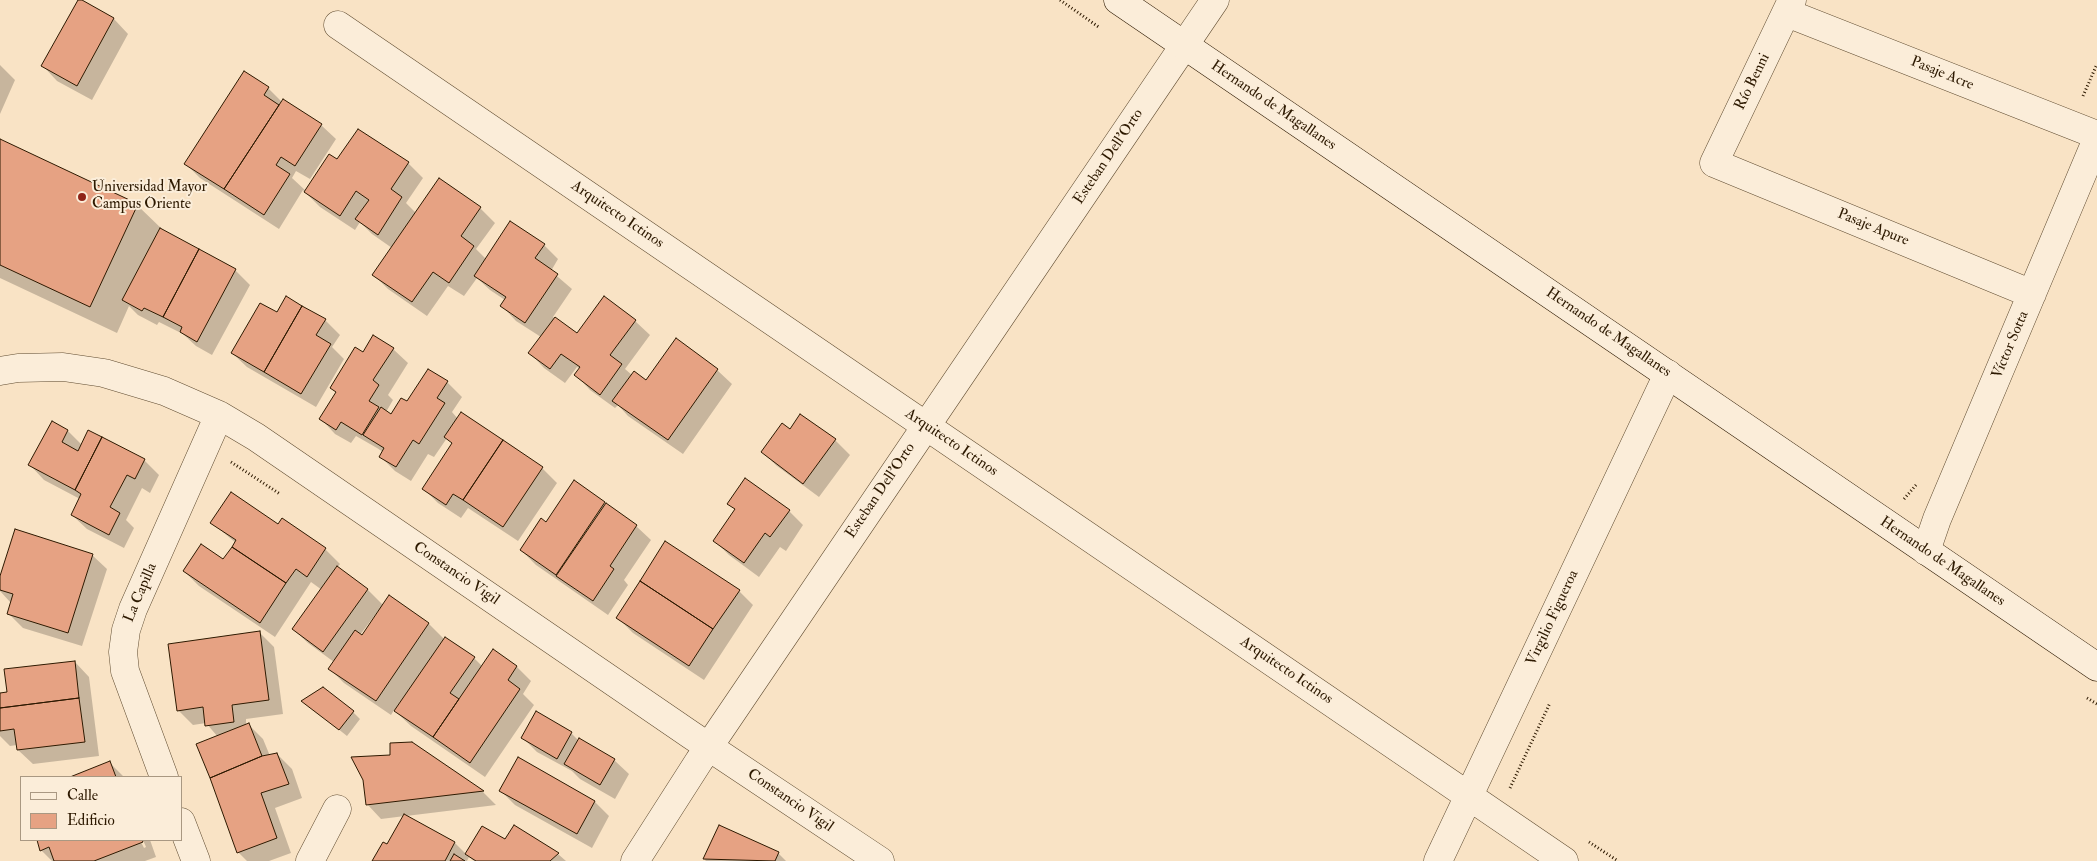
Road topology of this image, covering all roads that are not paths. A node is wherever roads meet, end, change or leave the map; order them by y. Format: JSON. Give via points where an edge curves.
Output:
{"nodes":[{"id":1,"x":1118,"y":0,"type":"edge"},
{"id":2,"x":1215,"y":0,"type":"edge"},
{"id":3,"x":1790,"y":6,"type":"edge"},
{"id":4,"x":338,"y":25,"type":"dead end"},
{"id":5,"x":1185,"y":46,"type":"junction"},
{"id":6,"x":2097,"y":137,"type":"edge"},
{"id":7,"x":1714,"y":163,"type":"joint"},
{"id":8,"x":2032,"y":294,"type":"junction"},
{"id":9,"x":0,"y":371,"type":"edge"},
{"id":10,"x":1668,"y":374,"type":"junction"},
{"id":11,"x":219,"y":415,"type":"junction"},
{"id":12,"x":926,"y":425,"type":"junction"},
{"id":13,"x":1926,"y":551,"type":"junction"},
{"id":14,"x":2097,"y":668,"type":"edge"},
{"id":15,"x":709,"y":747,"type":"junction"},
{"id":16,"x":164,"y":776,"type":"edge"},
{"id":17,"x":1469,"y":796,"type":"junction"},
{"id":18,"x":337,"y":809,"type":"dead end"},
{"id":19,"x":182,"y":825,"type":"edge"},
{"id":20,"x":196,"y":861,"type":"edge"},
{"id":21,"x":310,"y":861,"type":"edge"},
{"id":22,"x":635,"y":861,"type":"edge"},
{"id":23,"x":880,"y":861,"type":"edge"},
{"id":24,"x":1438,"y":861,"type":"edge"},
{"id":25,"x":1564,"y":861,"type":"edge"}],
"edges":[{"from":1,"to":5,"type":"street","name":"Hernando de Magallanes"},
{"from":2,"to":5,"type":"street","name":"Esteban Dell'Orto"},
{"from":3,"to":6,"type":"street","name":"Pasaje Acre"},
{"from":3,"to":7,"type":"street","name":"Río Benni"},
{"from":4,"to":12,"type":"street","name":"Arquitecto Ictinos"},
{"from":5,"to":10,"type":"street","name":"Hernando de Magallanes"},
{"from":5,"to":12,"type":"street","name":"Esteban Dell'Orto"},
{"from":6,"to":8,"type":"street","name":"Víctor Sotta"},
{"from":7,"to":8,"type":"street","name":"Pasaje Apure"},
{"from":8,"to":13,"type":"street","name":"Víctor Sotta"},
{"from":9,"to":11,"type":"street","name":"Constancio Vigil","via":[[63,367],[104,374],[164,391]]},
{"from":10,"to":13,"type":"street","name":"Hernando de Magallanes"},
{"from":10,"to":17,"type":"street","name":"Virgilio Figueroa"},
{"from":11,"to":15,"type":"street","name":"Constancio Vigil","via":[[256,437]]},
{"from":11,"to":16,"type":"street","name":"La Capilla","via":[[126,630],[125,670]]},
{"from":12,"to":15,"type":"street","name":"Esteban Dell'Orto"},
{"from":12,"to":17,"type":"street","name":"Arquitecto Ictinos"},
{"from":13,"to":14,"type":"street","name":"Hernando de Magallanes"},
{"from":15,"to":22,"type":"street","name":"Esteban Dell'Orto"},
{"from":15,"to":23,"type":"street","name":"Constancio Vigil"},
{"from":17,"to":24,"type":"street","name":"Virgilio Figueroa"},
{"from":17,"to":25,"type":"street","name":"Arquitecto Ictinos"},
{"from":18,"to":21,"type":"street"},
{"from":19,"to":20,"type":"street"}]}
